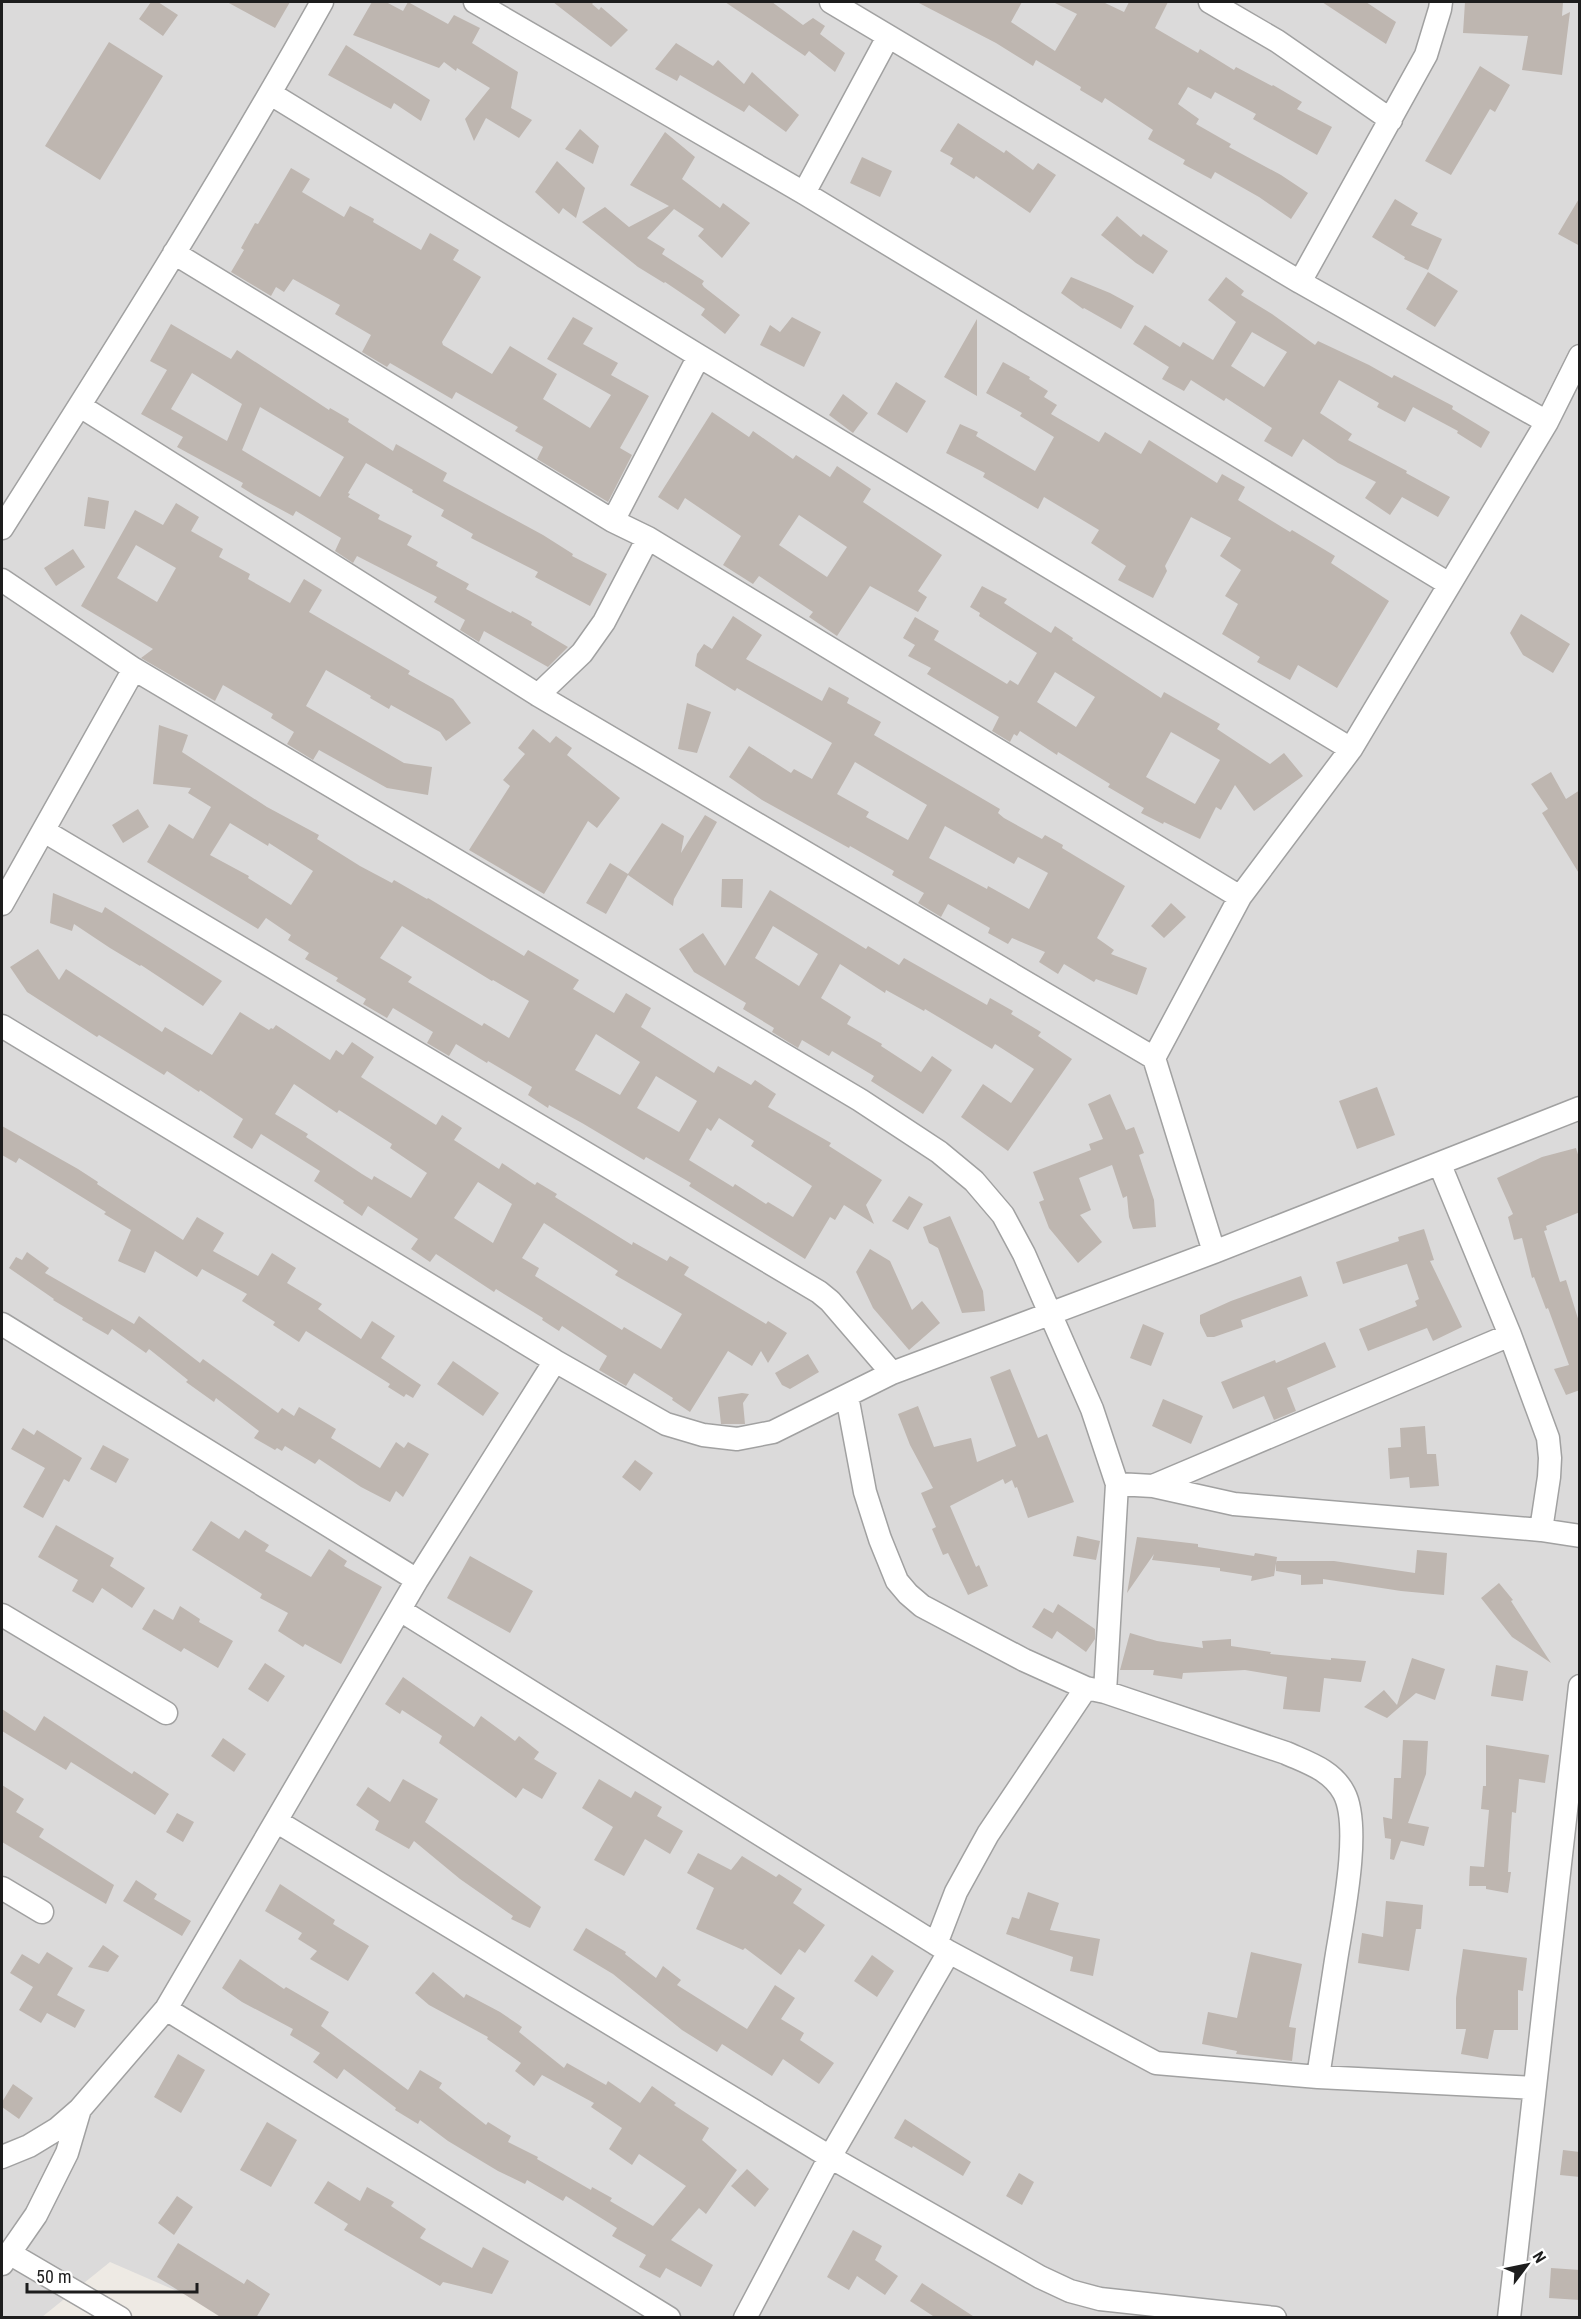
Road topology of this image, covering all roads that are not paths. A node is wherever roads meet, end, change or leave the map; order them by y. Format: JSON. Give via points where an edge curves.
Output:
{"nodes":[{"id":1,"x":322,"y":2,"type":"edge"},
{"id":2,"x":475,"y":2,"type":"edge"},
{"id":3,"x":831,"y":2,"type":"edge"},
{"id":4,"x":1210,"y":2,"type":"edge"},
{"id":5,"x":1441,"y":2,"type":"edge"},
{"id":6,"x":863,"y":10,"type":"edge"},
{"id":7,"x":888,"y":37,"type":"junction"},
{"id":8,"x":271,"y":94,"type":"junction"},
{"id":9,"x":1391,"y":120,"type":"junction"},
{"id":10,"x":804,"y":193,"type":"junction"},
{"id":11,"x":174,"y":253,"type":"junction"},
{"id":12,"x":1300,"y":282,"type":"junction"},
{"id":13,"x":699,"y":356,"type":"junction"},
{"id":14,"x":1580,"y":356,"type":"edge"},
{"id":15,"x":80,"y":406,"type":"junction"},
{"id":16,"x":1547,"y":422,"type":"junction"},
{"id":17,"x":613,"y":521,"type":"junction"},
{"id":18,"x":2,"y":528,"type":"edge"},
{"id":19,"x":648,"y":538,"type":"junction"},
{"id":20,"x":2,"y":580,"type":"edge"},
{"id":21,"x":1449,"y":584,"type":"junction"},
{"id":22,"x":134,"y":669,"type":"junction"},
{"id":23,"x":538,"y":695,"type":"junction"},
{"id":24,"x":1351,"y":749,"type":"junction"},
{"id":25,"x":44,"y":831,"type":"junction"},
{"id":26,"x":1240,"y":897,"type":"junction"},
{"id":27,"x":2,"y":904,"type":"edge"},
{"id":28,"x":2,"y":1026,"type":"edge"},
{"id":29,"x":1154,"y":1058,"type":"junction"},
{"id":30,"x":1580,"y":1108,"type":"edge"},
{"id":31,"x":1440,"y":1165,"type":"junction"},
{"id":32,"x":1214,"y":1252,"type":"junction"},
{"id":33,"x":1050,"y":1314,"type":"junction"},
{"id":34,"x":2,"y":1324,"type":"edge"},
{"id":35,"x":1510,"y":1335,"type":"junction"},
{"id":36,"x":555,"y":1361,"type":"junction"},
{"id":37,"x":892,"y":1374,"type":"junction"},
{"id":38,"x":847,"y":1396,"type":"junction"},
{"id":39,"x":1117,"y":1484,"type":"junction"},
{"id":40,"x":1153,"y":1486,"type":"junction"},
{"id":41,"x":1541,"y":1530,"type":"junction"},
{"id":42,"x":1580,"y":1536,"type":"edge"},
{"id":43,"x":417,"y":1580,"type":"junction"},
{"id":44,"x":400,"y":1610,"type":"junction"},
{"id":45,"x":2,"y":1615,"type":"edge"},
{"id":46,"x":1580,"y":1686,"type":"edge"},
{"id":47,"x":1096,"y":1690,"type":"junction"},
{"id":48,"x":166,"y":1713,"type":"dead end"},
{"id":49,"x":276,"y":1821,"type":"junction"},
{"id":50,"x":2,"y":1888,"type":"edge"},
{"id":51,"x":42,"y":1912,"type":"dead end"},
{"id":52,"x":943,"y":1948,"type":"junction"},
{"id":53,"x":166,"y":2009,"type":"junction"},
{"id":54,"x":1318,"y":2077,"type":"junction"},
{"id":55,"x":1534,"y":2088,"type":"junction"},
{"id":56,"x":80,"y":2109,"type":"junction"},
{"id":57,"x":2,"y":2157,"type":"edge"},
{"id":58,"x":830,"y":2157,"type":"junction"},
{"id":59,"x":5,"y":2258,"type":"edge"},
{"id":60,"x":120,"y":2318,"type":"edge"},
{"id":61,"x":669,"y":2318,"type":"edge"},
{"id":62,"x":745,"y":2318,"type":"edge"},
{"id":63,"x":1275,"y":2318,"type":"edge"},
{"id":64,"x":1509,"y":2318,"type":"edge"}],
"edges":[{"from":1,"to":8,"type":"street"},
{"from":2,"to":10,"type":"street"},
{"from":3,"to":6,"type":"street"},
{"from":4,"to":9,"type":"street","via":[[1277,41]]},
{"from":5,"to":9,"type":"street","via":[[1426,55]]},
{"from":6,"to":7,"type":"street"},
{"from":7,"to":10,"type":"street"},
{"from":7,"to":12,"type":"street"},
{"from":8,"to":11,"type":"street"},
{"from":8,"to":13,"type":"street"},
{"from":9,"to":12,"type":"street"},
{"from":10,"to":21,"type":"street"},
{"from":11,"to":15,"type":"street"},
{"from":11,"to":17,"type":"street"},
{"from":12,"to":16,"type":"street"},
{"from":13,"to":17,"type":"street"},
{"from":13,"to":24,"type":"street"},
{"from":14,"to":16,"type":"street"},
{"from":15,"to":18,"type":"street"},
{"from":15,"to":23,"type":"street"},
{"from":16,"to":21,"type":"street"},
{"from":17,"to":19,"type":"street"},
{"from":19,"to":23,"type":"street","via":[[604,622],[582,653]]},
{"from":19,"to":26,"type":"street"},
{"from":20,"to":22,"type":"street"},
{"from":21,"to":24,"type":"street"},
{"from":22,"to":25,"type":"street"},
{"from":22,"to":33,"type":"street","via":[[860,1100],[939,1152],[974,1181],[1003,1215]]},
{"from":23,"to":29,"type":"street"},
{"from":24,"to":26,"type":"street"},
{"from":25,"to":27,"type":"street"},
{"from":25,"to":37,"type":"street","via":[[808,1285],[830,1301]]},
{"from":26,"to":29,"type":"street"},
{"from":28,"to":36,"type":"street"},
{"from":29,"to":32,"type":"street"},
{"from":30,"to":31,"type":"street"},
{"from":31,"to":32,"type":"street"},
{"from":31,"to":35,"type":"street"},
{"from":32,"to":33,"type":"street"},
{"from":33,"to":37,"type":"street"},
{"from":33,"to":39,"type":"street","via":[[1092,1409]]},
{"from":34,"to":43,"type":"street"},
{"from":35,"to":40,"type":"street"},
{"from":35,"to":41,"type":"street","via":[[1548,1437],[1549,1477]]},
{"from":36,"to":38,"type":"street","via":[[666,1424],[703,1435],[737,1439],[773,1432]]},
{"from":36,"to":43,"type":"street"},
{"from":37,"to":38,"type":"street"},
{"from":38,"to":47,"type":"street","via":[[865,1492],[889,1563],[908,1594],[982,1639]]},
{"from":39,"to":40,"type":"street"},
{"from":39,"to":47,"type":"street"},
{"from":40,"to":41,"type":"street","via":[[1234,1504]]},
{"from":41,"to":42,"type":"street"},
{"from":43,"to":44,"type":"street"},
{"from":44,"to":49,"type":"street"},
{"from":44,"to":52,"type":"street"},
{"from":45,"to":48,"type":"street"},
{"from":46,"to":55,"type":"street"},
{"from":47,"to":52,"type":"street","via":[[988,1833],[956,1892]]},
{"from":47,"to":54,"type":"street","via":[[1315,1765],[1333,1776],[1346,1795],[1350,1873]]},
{"from":49,"to":53,"type":"street"},
{"from":49,"to":58,"type":"street"},
{"from":50,"to":51,"type":"street"},
{"from":52,"to":54,"type":"street","via":[[1156,2063]]},
{"from":52,"to":58,"type":"street"},
{"from":53,"to":56,"type":"street"},
{"from":53,"to":61,"type":"street"},
{"from":54,"to":55,"type":"street"},
{"from":55,"to":64,"type":"street"},
{"from":56,"to":57,"type":"street","via":[[57,2129]]},
{"from":56,"to":59,"type":"street","via":[[67,2153],[36,2215]]},
{"from":58,"to":62,"type":"street"},
{"from":58,"to":63,"type":"street","via":[[1040,2277],[1070,2290],[1100,2299]]},
{"from":59,"to":60,"type":"street"}]}
